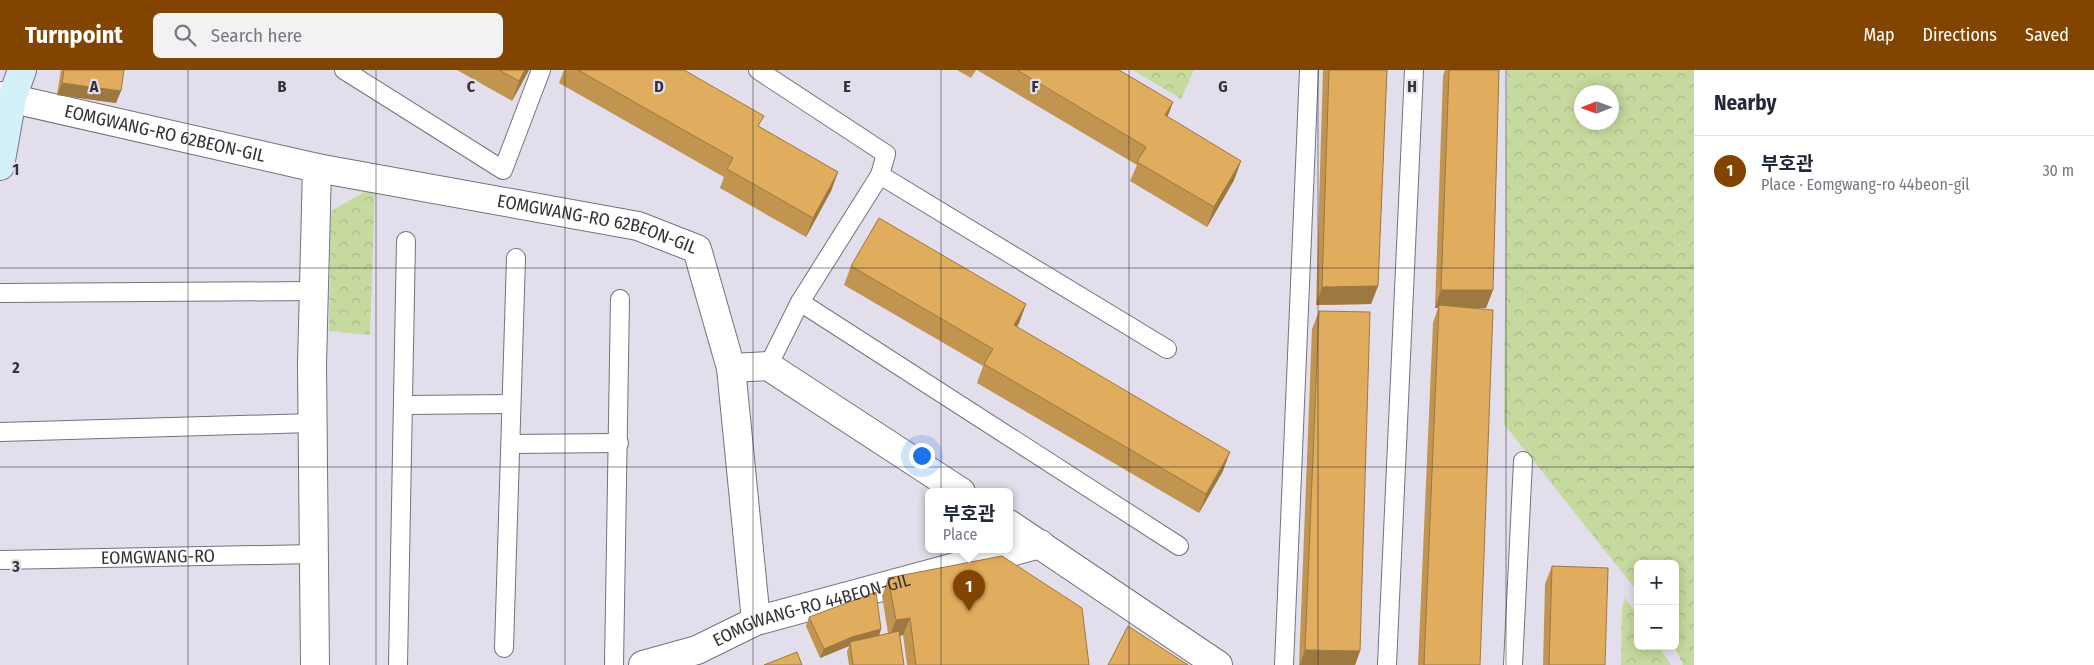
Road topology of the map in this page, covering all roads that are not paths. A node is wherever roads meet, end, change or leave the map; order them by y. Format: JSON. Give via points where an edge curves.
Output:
{"nodes":[{"id":1,"x":22,"y":70,"type":"edge"},
{"id":2,"x":344,"y":70,"type":"edge"},
{"id":3,"x":541,"y":70,"type":"edge"},
{"id":4,"x":758,"y":70,"type":"edge"},
{"id":5,"x":1309,"y":70,"type":"edge"},
{"id":6,"x":1414,"y":70,"type":"edge"},
{"id":7,"x":6,"y":97,"type":"edge"},
{"id":8,"x":0,"y":166,"type":"edge"},
{"id":9,"x":317,"y":168,"type":"junction"},
{"id":10,"x":880,"y":175,"type":"junction"},
{"id":11,"x":406,"y":241,"type":"dead end"},
{"id":12,"x":516,"y":258,"type":"dead end"},
{"id":13,"x":314,"y":291,"type":"junction"},
{"id":14,"x":0,"y":293,"type":"edge"},
{"id":15,"x":620,"y":299,"type":"dead end"},
{"id":16,"x":800,"y":302,"type":"junction"},
{"id":17,"x":1168,"y":349,"type":"dead end"},
{"id":18,"x":768,"y":366,"type":"junction"},
{"id":19,"x":731,"y":368,"type":"junction"},
{"id":20,"x":512,"y":404,"type":"junction"},
{"id":21,"x":403,"y":405,"type":"junction"},
{"id":22,"x":312,"y":423,"type":"junction"},
{"id":23,"x":0,"y":432,"type":"edge"},
{"id":24,"x":619,"y":442,"type":"junction"},
{"id":25,"x":511,"y":444,"type":"junction"},
{"id":26,"x":1523,"y":461,"type":"dead end"},
{"id":27,"x":955,"y":488,"type":"edge"},
{"id":28,"x":1013,"y":527,"type":"edge"},
{"id":29,"x":1040,"y":544,"type":"junction"},
{"id":30,"x":1179,"y":546,"type":"dead end"},
{"id":31,"x":1013,"y":551,"type":"edge"},
{"id":32,"x":1007,"y":553,"type":"edge"},
{"id":33,"x":314,"y":554,"type":"junction"},
{"id":34,"x":0,"y":560,"type":"edge"},
{"id":35,"x":756,"y":621,"type":"junction"},
{"id":36,"x":504,"y":648,"type":"dead end"},
{"id":37,"x":315,"y":665,"type":"edge"},
{"id":38,"x":398,"y":665,"type":"edge"},
{"id":39,"x":614,"y":665,"type":"edge"},
{"id":40,"x":643,"y":665,"type":"edge"},
{"id":41,"x":1218,"y":665,"type":"edge"},
{"id":42,"x":1284,"y":665,"type":"edge"},
{"id":43,"x":1387,"y":665,"type":"edge"},
{"id":44,"x":1513,"y":665,"type":"edge"}],
"edges":[{"from":1,"to":7,"type":"main road"},
{"from":2,"to":3,"type":"lane","via":[[503,170]]},
{"from":4,"to":10,"type":"lane","via":[[886,154]]},
{"from":5,"to":42,"type":"lane"},
{"from":6,"to":43,"type":"lane"},
{"from":7,"to":8,"type":"main road"},
{"from":7,"to":9,"type":"street","name":"EOMGWANG-RO 62BEON-GIL"},
{"from":9,"to":13,"type":"street"},
{"from":9,"to":19,"type":"street","name":"EOMGWANG-RO 62BEON-GIL","via":[[638,226],[697,249]]},
{"from":10,"to":16,"type":"lane"},
{"from":10,"to":17,"type":"lane"},
{"from":11,"to":21,"type":"lane"},
{"from":12,"to":20,"type":"lane"},
{"from":13,"to":14,"type":"lane"},
{"from":13,"to":22,"type":"street"},
{"from":15,"to":24,"type":"lane"},
{"from":16,"to":18,"type":"lane"},
{"from":16,"to":30,"type":"lane"},
{"from":18,"to":19,"type":"street"},
{"from":18,"to":27,"type":"street"},
{"from":19,"to":35,"type":"street"},
{"from":20,"to":21,"type":"lane"},
{"from":20,"to":25,"type":"lane"},
{"from":21,"to":38,"type":"lane"},
{"from":22,"to":23,"type":"lane"},
{"from":22,"to":33,"type":"street"},
{"from":24,"to":25,"type":"lane"},
{"from":24,"to":39,"type":"lane"},
{"from":25,"to":36,"type":"lane"},
{"from":26,"to":44,"type":"lane"},
{"from":28,"to":29,"type":"street"},
{"from":29,"to":31,"type":"street","name":"EOMGWANG-RO 44BEON-GIL"},
{"from":29,"to":41,"type":"street"},
{"from":32,"to":35,"type":"street","name":"EOMGWANG-RO 44BEON-GIL"},
{"from":33,"to":34,"type":"lane","name":"EOMGWANG-RO"},
{"from":33,"to":37,"type":"street"},
{"from":35,"to":40,"type":"street","name":"EOMGWANG-RO 44BEON-GIL","via":[[697,650]]}]}
